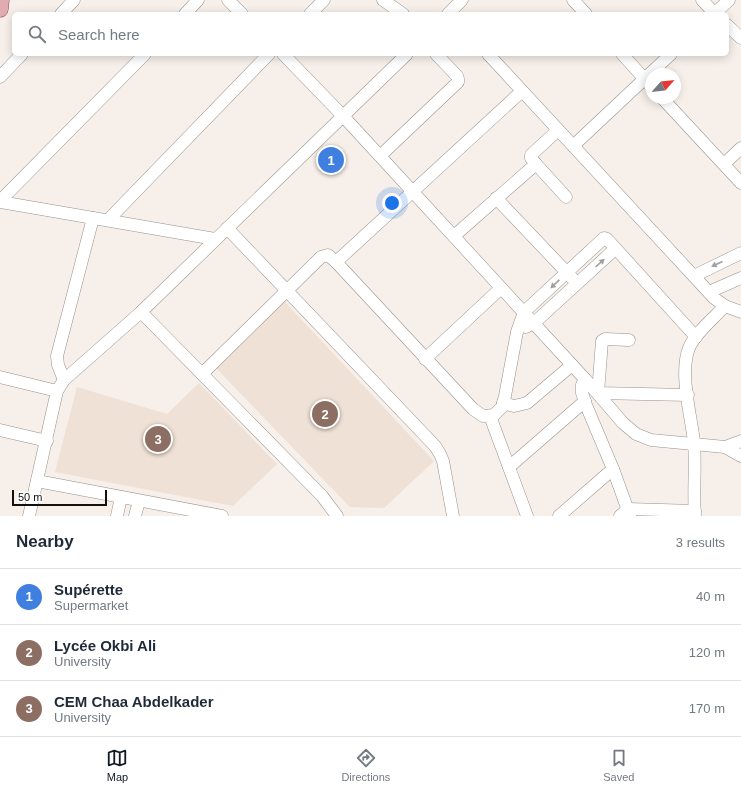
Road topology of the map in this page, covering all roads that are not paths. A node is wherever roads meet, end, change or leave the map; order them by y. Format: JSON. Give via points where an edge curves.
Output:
{"nodes":[{"id":1,"x":1,"y":0,"type":"edge"},
{"id":2,"x":77,"y":0,"type":"edge"},
{"id":3,"x":198,"y":0,"type":"edge"},
{"id":4,"x":228,"y":0,"type":"edge"},
{"id":5,"x":324,"y":0,"type":"edge"},
{"id":6,"x":383,"y":0,"type":"edge"},
{"id":7,"x":462,"y":0,"type":"edge"},
{"id":8,"x":573,"y":0,"type":"edge"},
{"id":9,"x":702,"y":0,"type":"edge"},
{"id":10,"x":729,"y":0,"type":"edge"},
{"id":11,"x":0,"y":9,"type":"edge"},
{"id":12,"x":63,"y":12,"type":"edge"},
{"id":13,"x":187,"y":12,"type":"edge"},
{"id":14,"x":240,"y":12,"type":"edge"},
{"id":15,"x":312,"y":12,"type":"edge"},
{"id":16,"x":400,"y":12,"type":"edge"},
{"id":17,"x":450,"y":12,"type":"edge"},
{"id":18,"x":584,"y":12,"type":"edge"},
{"id":19,"x":713,"y":12,"type":"edge"},
{"id":20,"x":717,"y":12,"type":"edge"},
{"id":21,"x":729,"y":27,"type":"edge"},
{"id":22,"x":741,"y":38,"type":"edge"},
{"id":23,"x":20,"y":56,"type":"edge"},
{"id":24,"x":143,"y":56,"type":"edge"},
{"id":25,"x":267,"y":56,"type":"edge"},
{"id":26,"x":286,"y":56,"type":"edge"},
{"id":27,"x":405,"y":56,"type":"edge"},
{"id":28,"x":438,"y":56,"type":"edge"},
{"id":29,"x":490,"y":56,"type":"edge"},
{"id":30,"x":624,"y":56,"type":"edge"},
{"id":31,"x":669,"y":56,"type":"edge"},
{"id":32,"x":660,"y":68,"type":"edge"},
{"id":33,"x":0,"y":77,"type":"edge"},
{"id":34,"x":645,"y":80,"type":"edge"},
{"id":35,"x":645,"y":86,"type":"edge"},
{"id":36,"x":522,"y":90,"type":"junction"},
{"id":37,"x":668,"y":104,"type":"edge"},
{"id":38,"x":343,"y":116,"type":"junction"},
{"id":39,"x":558,"y":130,"type":"junction"},
{"id":40,"x":573,"y":146,"type":"junction"},
{"id":41,"x":741,"y":148,"type":"edge"},
{"id":42,"x":380,"y":156,"type":"junction"},
{"id":43,"x":536,"y":164,"type":"junction"},
{"id":44,"x":724,"y":164,"type":"junction"},
{"id":45,"x":741,"y":183,"type":"edge"},
{"id":46,"x":412,"y":192,"type":"junction"},
{"id":47,"x":566,"y":197,"type":"dead end"},
{"id":48,"x":496,"y":198,"type":"junction"},
{"id":49,"x":0,"y":201,"type":"edge"},
{"id":50,"x":92,"y":218,"type":"junction"},
{"id":51,"x":108,"y":220,"type":"junction"},
{"id":52,"x":227,"y":228,"type":"junction"},
{"id":53,"x":454,"y":236,"type":"junction"},
{"id":54,"x":215,"y":239,"type":"junction"},
{"id":55,"x":615,"y":249,"type":"junction"},
{"id":56,"x":741,"y":253,"type":"edge"},
{"id":57,"x":336,"y":262,"type":"junction"},
{"id":58,"x":567,"y":273,"type":"junction"},
{"id":59,"x":694,"y":276,"type":"junction"},
{"id":60,"x":741,"y":278,"type":"edge"},
{"id":61,"x":578,"y":284,"type":"junction"},
{"id":62,"x":501,"y":288,"type":"junction"},
{"id":63,"x":287,"y":290,"type":"junction"},
{"id":64,"x":709,"y":292,"type":"junction"},
{"id":65,"x":725,"y":306,"type":"junction"},
{"id":66,"x":141,"y":312,"type":"junction"},
{"id":67,"x":524,"y":312,"type":"junction"},
{"id":68,"x":741,"y":312,"type":"edge"},
{"id":69,"x":534,"y":323,"type":"junction"},
{"id":70,"x":516,"y":332,"type":"junction"},
{"id":71,"x":696,"y":337,"type":"junction"},
{"id":72,"x":629,"y":340,"type":"dead end"},
{"id":73,"x":425,"y":359,"type":"junction"},
{"id":74,"x":572,"y":365,"type":"junction"},
{"id":75,"x":202,"y":374,"type":"junction"},
{"id":76,"x":0,"y":377,"type":"edge"},
{"id":77,"x":585,"y":379,"type":"junction"},
{"id":78,"x":64,"y":380,"type":"junction"},
{"id":79,"x":57,"y":391,"type":"junction"},
{"id":80,"x":598,"y":394,"type":"junction"},
{"id":81,"x":688,"y":395,"type":"junction"},
{"id":82,"x":584,"y":401,"type":"junction"},
{"id":83,"x":503,"y":403,"type":"junction"},
{"id":84,"x":490,"y":416,"type":"junction"},
{"id":85,"x":0,"y":430,"type":"edge"},
{"id":86,"x":47,"y":441,"type":"junction"},
{"id":87,"x":741,"y":441,"type":"edge"},
{"id":88,"x":694,"y":443,"type":"junction"},
{"id":89,"x":725,"y":447,"type":"junction"},
{"id":90,"x":741,"y":456,"type":"edge"},
{"id":91,"x":509,"y":467,"type":"junction"},
{"id":92,"x":613,"y":469,"type":"junction"},
{"id":93,"x":37,"y":481,"type":"junction"},
{"id":94,"x":121,"y":497,"type":"junction"},
{"id":95,"x":139,"y":501,"type":"junction"},
{"id":96,"x":695,"y":513,"type":"edge"},
{"id":97,"x":626,"y":514,"type":"edge"},
{"id":98,"x":29,"y":516,"type":"edge"},
{"id":99,"x":117,"y":516,"type":"edge"},
{"id":100,"x":135,"y":516,"type":"edge"},
{"id":101,"x":222,"y":516,"type":"edge"},
{"id":102,"x":337,"y":516,"type":"edge"},
{"id":103,"x":453,"y":516,"type":"edge"},
{"id":104,"x":527,"y":516,"type":"edge"},
{"id":105,"x":559,"y":516,"type":"edge"}],
"edges":[{"from":1,"to":11,"type":"main road"},
{"from":2,"to":12,"type":"street"},
{"from":3,"to":13,"type":"street"},
{"from":4,"to":14,"type":"street"},
{"from":5,"to":15,"type":"street"},
{"from":6,"to":16,"type":"street"},
{"from":7,"to":17,"type":"street"},
{"from":8,"to":18,"type":"street"},
{"from":9,"to":19,"type":"street"},
{"from":10,"to":20,"type":"street"},
{"from":21,"to":22,"type":"street"},
{"from":23,"to":33,"type":"street"},
{"from":24,"to":49,"type":"street"},
{"from":25,"to":51,"type":"street"},
{"from":26,"to":38,"type":"street"},
{"from":27,"to":38,"type":"street"},
{"from":28,"to":42,"type":"street","via":[[457,76],[458,82]]},
{"from":29,"to":36,"type":"street"},
{"from":30,"to":34,"type":"street"},
{"from":31,"to":32,"type":"street"},
{"from":35,"to":40,"type":"street"},
{"from":36,"to":39,"type":"street"},
{"from":36,"to":46,"type":"street"},
{"from":37,"to":44,"type":"street"},
{"from":38,"to":42,"type":"street"},
{"from":38,"to":52,"type":"street"},
{"from":39,"to":40,"type":"street"},
{"from":39,"to":43,"type":"street","via":[[531,156]]},
{"from":40,"to":59,"type":"street"},
{"from":41,"to":44,"type":"street"},
{"from":42,"to":46,"type":"street"},
{"from":43,"to":47,"type":"street"},
{"from":43,"to":48,"type":"street"},
{"from":44,"to":45,"type":"street"},
{"from":46,"to":53,"type":"street"},
{"from":46,"to":57,"type":"street"},
{"from":48,"to":53,"type":"street"},
{"from":48,"to":58,"type":"street"},
{"from":49,"to":50,"type":"street"},
{"from":50,"to":51,"type":"street"},
{"from":50,"to":78,"type":"street","via":[[57,356]]},
{"from":51,"to":54,"type":"street"},
{"from":52,"to":54,"type":"street"},
{"from":52,"to":63,"type":"street"},
{"from":53,"to":62,"type":"street"},
{"from":54,"to":66,"type":"street"},
{"from":55,"to":58,"type":"street","via":[[604,238]]},
{"from":61,"to":55,"type":"street","one_way":true},
{"from":55,"to":71,"type":"street"},
{"from":56,"to":59,"type":"street","one_way":true},
{"from":57,"to":63,"type":"street","via":[[324,255]]},
{"from":57,"to":73,"type":"street"},
{"from":58,"to":61,"type":"street"},
{"from":58,"to":67,"type":"street","one_way":true},
{"from":59,"to":64,"type":"street"},
{"from":60,"to":64,"type":"street"},
{"from":61,"to":69,"type":"street"},
{"from":62,"to":67,"type":"street"},
{"from":62,"to":73,"type":"street"},
{"from":63,"to":75,"type":"street"},
{"from":63,"to":103,"type":"street","via":[[435,446],[442,461]]},
{"from":64,"to":65,"type":"street"},
{"from":65,"to":68,"type":"street"},
{"from":65,"to":71,"type":"street"},
{"from":66,"to":75,"type":"street"},
{"from":66,"to":78,"type":"street"},
{"from":67,"to":69,"type":"street"},
{"from":67,"to":70,"type":"street"},
{"from":69,"to":70,"type":"street"},
{"from":69,"to":74,"type":"street"},
{"from":70,"to":83,"type":"street"},
{"from":71,"to":81,"type":"street","via":[[686,362]]},
{"from":72,"to":80,"type":"street","via":[[602,341]]},
{"from":73,"to":84,"type":"street","via":[[473,409],[483,416]]},
{"from":74,"to":77,"type":"street"},
{"from":74,"to":83,"type":"street","via":[[526,403],[514,406]]},
{"from":75,"to":102,"type":"street","via":[[322,496]]},
{"from":76,"to":79,"type":"street"},
{"from":77,"to":80,"type":"street"},
{"from":77,"to":82,"type":"street","via":[[582,385]]},
{"from":78,"to":79,"type":"street"},
{"from":79,"to":86,"type":"street"},
{"from":80,"to":81,"type":"street"},
{"from":80,"to":88,"type":"street","via":[[636,434],[651,440]]},
{"from":81,"to":88,"type":"street"},
{"from":82,"to":91,"type":"street"},
{"from":82,"to":92,"type":"street"},
{"from":83,"to":84,"type":"street","via":[[500,410]]},
{"from":84,"to":91,"type":"street"},
{"from":85,"to":86,"type":"street"},
{"from":86,"to":93,"type":"street"},
{"from":87,"to":89,"type":"street"},
{"from":88,"to":89,"type":"street"},
{"from":88,"to":96,"type":"street"},
{"from":89,"to":90,"type":"street"},
{"from":91,"to":104,"type":"street"},
{"from":92,"to":97,"type":"street"},
{"from":92,"to":105,"type":"street"},
{"from":93,"to":94,"type":"street"},
{"from":93,"to":98,"type":"street"},
{"from":94,"to":95,"type":"street"},
{"from":94,"to":99,"type":"street"},
{"from":95,"to":100,"type":"street"},
{"from":95,"to":101,"type":"street"},
{"from":96,"to":97,"type":"street"}]}
